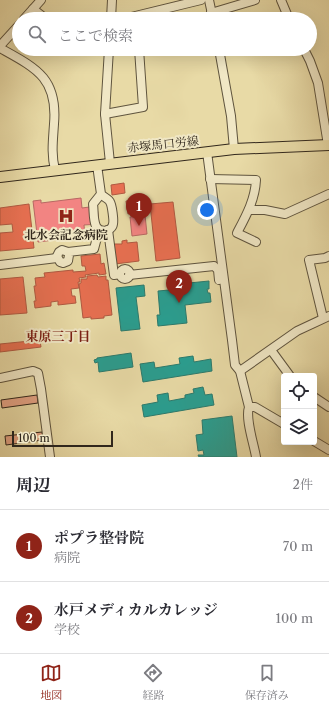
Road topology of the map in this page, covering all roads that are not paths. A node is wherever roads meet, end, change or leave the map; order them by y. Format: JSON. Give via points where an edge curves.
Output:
{"nodes":[{"id":1,"x":41,"y":0,"type":"edge"},
{"id":2,"x":112,"y":0,"type":"edge"},
{"id":3,"x":201,"y":0,"type":"edge"},
{"id":4,"x":209,"y":0,"type":"edge"},
{"id":5,"x":255,"y":0,"type":"edge"},
{"id":6,"x":281,"y":0,"type":"edge"},
{"id":7,"x":33,"y":9,"type":"junction"},
{"id":8,"x":30,"y":12,"type":"edge"},
{"id":9,"x":37,"y":12,"type":"edge"},
{"id":10,"x":111,"y":12,"type":"edge"},
{"id":11,"x":158,"y":12,"type":"edge"},
{"id":12,"x":211,"y":12,"type":"edge"},
{"id":13,"x":223,"y":12,"type":"edge"},
{"id":14,"x":286,"y":12,"type":"edge"},
{"id":15,"x":12,"y":33,"type":"edge"},
{"id":16,"x":0,"y":47,"type":"edge"},
{"id":17,"x":12,"y":54,"type":"edge"},
{"id":18,"x":15,"y":56,"type":"edge"},
{"id":19,"x":109,"y":56,"type":"edge"},
{"id":20,"x":139,"y":56,"type":"edge"},
{"id":21,"x":219,"y":56,"type":"edge"},
{"id":22,"x":308,"y":56,"type":"edge"},
{"id":23,"x":105,"y":114,"type":"junction"},
{"id":24,"x":329,"y":145,"type":"edge"},
{"id":25,"x":234,"y":149,"type":"junction"},
{"id":26,"x":207,"y":152,"type":"junction"},
{"id":27,"x":110,"y":163,"type":"junction"},
{"id":28,"x":97,"y":165,"type":"junction"},
{"id":29,"x":55,"y":170,"type":"junction"},
{"id":30,"x":0,"y":177,"type":"edge"},
{"id":31,"x":210,"y":179,"type":"junction"},
{"id":32,"x":101,"y":194,"type":"junction"},
{"id":33,"x":329,"y":194,"type":"edge"},
{"id":34,"x":249,"y":210,"type":"junction"},
{"id":35,"x":99,"y":230,"type":"junction"},
{"id":36,"x":108,"y":230,"type":"junction"},
{"id":37,"x":256,"y":242,"type":"dead end"},
{"id":38,"x":329,"y":256,"type":"edge"},
{"id":39,"x":0,"y":265,"type":"edge"},
{"id":40,"x":226,"y":292,"type":"junction"},
{"id":41,"x":326,"y":317,"type":"edge"},
{"id":42,"x":272,"y":350,"type":"junction"},
{"id":43,"x":240,"y":371,"type":"junction"},
{"id":44,"x":288,"y":373,"type":"edge"},
{"id":45,"x":0,"y":378,"type":"edge"},
{"id":46,"x":317,"y":400,"type":"edge"},
{"id":47,"x":329,"y":407,"type":"edge"},
{"id":48,"x":249,"y":408,"type":"junction"},
{"id":49,"x":281,"y":422,"type":"edge"},
{"id":50,"x":317,"y":443,"type":"edge"},
{"id":51,"x":329,"y":450,"type":"edge"},
{"id":52,"x":50,"y":457,"type":"edge"},
{"id":53,"x":256,"y":457,"type":"edge"}],
"edges":[{"from":1,"to":7,"type":"street"},
{"from":2,"to":10,"type":"street"},
{"from":3,"to":11,"type":"street"},
{"from":4,"to":12,"type":"street"},
{"from":5,"to":13,"type":"street"},
{"from":6,"to":14,"type":"street"},
{"from":7,"to":8,"type":"street"},
{"from":7,"to":9,"type":"street"},
{"from":15,"to":16,"type":"street"},
{"from":16,"to":17,"type":"street"},
{"from":18,"to":29,"type":"street","via":[[44,78],[52,91],[55,117],[52,158]]},
{"from":19,"to":23,"type":"street"},
{"from":20,"to":23,"type":"street","via":[[143,107]]},
{"from":21,"to":25,"type":"street","via":[[231,116]]},
{"from":22,"to":24,"type":"street","via":[[318,83]]},
{"from":23,"to":27,"type":"street"},
{"from":24,"to":25,"type":"main road","name":"赤塚馬口労線"},
{"from":25,"to":26,"type":"main road","name":"赤塚馬口労線"},
{"from":26,"to":27,"type":"main road","name":"赤塚馬口労線"},
{"from":26,"to":31,"type":"street"},
{"from":27,"to":28,"type":"main road","name":"赤塚馬口労線"},
{"from":28,"to":29,"type":"main road","name":"赤塚馬口労線"},
{"from":28,"to":32,"type":"street"},
{"from":29,"to":30,"type":"main road","name":"赤塚馬口労線"},
{"from":31,"to":34,"type":"street","via":[[256,180],[256,191]]},
{"from":31,"to":40,"type":"street"},
{"from":32,"to":35,"type":"street","via":[[93,204],[96,226]]},
{"from":32,"to":36,"type":"street","via":[[111,204],[113,224]]},
{"from":33,"to":34,"type":"street","via":[[285,214]]},
{"from":34,"to":37,"type":"street","via":[[237,233]]},
{"from":35,"to":36,"type":"street"},
{"from":35,"to":39,"type":"street","via":[[94,250],[65,251],[60,252],[57,258]]},
{"from":36,"to":40,"type":"street","via":[[114,275],[125,269],[129,271],[129,275],[214,266],[218,270],[220,290]]},
{"from":38,"to":41,"type":"street","via":[[308,260]]},
{"from":40,"to":43,"type":"street","via":[[235,366]]},
{"from":41,"to":42,"type":"street","via":[[298,331]]},
{"from":42,"to":43,"type":"street"},
{"from":42,"to":44,"type":"street"},
{"from":43,"to":48,"type":"street"},
{"from":45,"to":52,"type":"street","via":[[34,371],[38,373]]},
{"from":46,"to":47,"type":"street"},
{"from":48,"to":49,"type":"street","via":[[254,407]]},
{"from":48,"to":53,"type":"street"},
{"from":50,"to":51,"type":"street"}]}
